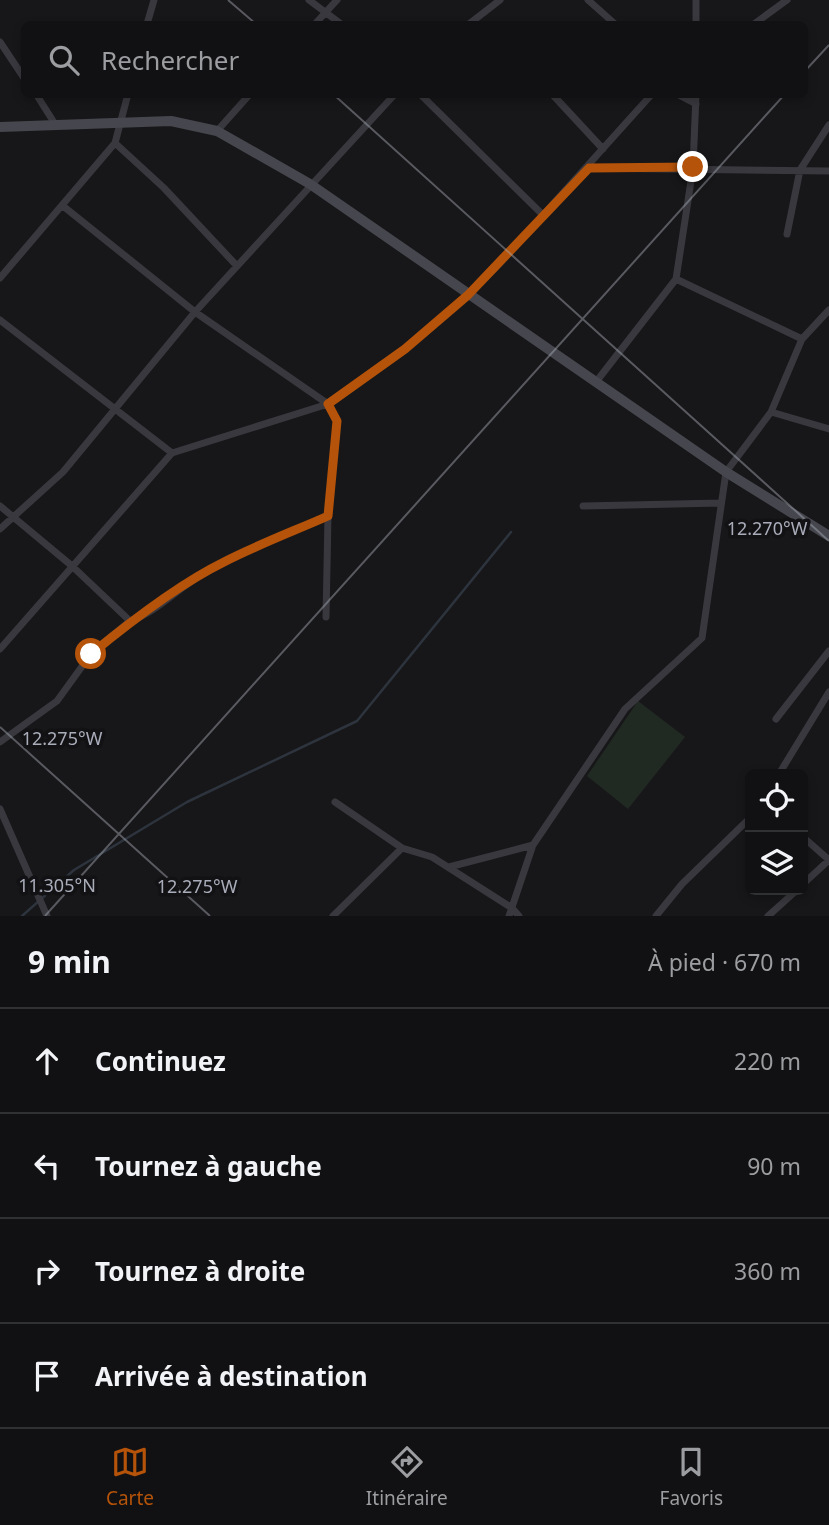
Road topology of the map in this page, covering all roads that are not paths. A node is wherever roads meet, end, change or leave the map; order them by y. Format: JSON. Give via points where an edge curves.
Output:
{"nodes":[{"id":1,"x":153,"y":0,"type":"edge"},
{"id":2,"x":309,"y":0,"type":"edge"},
{"id":3,"x":337,"y":0,"type":"edge"},
{"id":4,"x":500,"y":0,"type":"edge"},
{"id":5,"x":588,"y":0,"type":"edge"},
{"id":6,"x":696,"y":0,"type":"edge"},
{"id":7,"x":787,"y":0,"type":"edge"},
{"id":8,"x":326,"y":12,"type":"junction"},
{"id":9,"x":148,"y":21,"type":"edge"},
{"id":10,"x":318,"y":21,"type":"edge"},
{"id":11,"x":337,"y":21,"type":"edge"},
{"id":12,"x":476,"y":21,"type":"edge"},
{"id":13,"x":612,"y":21,"type":"edge"},
{"id":14,"x":696,"y":21,"type":"edge"},
{"id":15,"x":758,"y":21,"type":"edge"},
{"id":16,"x":0,"y":43,"type":"edge"},
{"id":17,"x":21,"y":74,"type":"edge"},
{"id":18,"x":39,"y":98,"type":"edge"},
{"id":19,"x":127,"y":98,"type":"edge"},
{"id":20,"x":246,"y":98,"type":"edge"},
{"id":21,"x":391,"y":98,"type":"edge"},
{"id":22,"x":424,"y":98,"type":"edge"},
{"id":23,"x":556,"y":98,"type":"edge"},
{"id":24,"x":648,"y":98,"type":"edge"},
{"id":25,"x":685,"y":98,"type":"edge"},
{"id":26,"x":696,"y":98,"type":"edge"},
{"id":27,"x":696,"y":104,"type":"junction"},
{"id":28,"x":121,"y":122,"type":"junction"},
{"id":29,"x":55,"y":124,"type":"junction"},
{"id":30,"x":829,"y":125,"type":"edge"},
{"id":31,"x":0,"y":127,"type":"edge"},
{"id":32,"x":217,"y":131,"type":"junction"},
{"id":33,"x":115,"y":143,"type":"junction"},
{"id":34,"x":603,"y":149,"type":"junction"},
{"id":35,"x":693,"y":167,"type":"junction"},
{"id":36,"x":589,"y":168,"type":"junction"},
{"id":37,"x":800,"y":170,"type":"junction"},
{"id":38,"x":829,"y":171,"type":"edge"},
{"id":39,"x":310,"y":184,"type":"junction"},
{"id":40,"x":64,"y":206,"type":"junction"},
{"id":41,"x":544,"y":216,"type":"junction"},
{"id":42,"x":788,"y":233,"type":"dead end"},
{"id":43,"x":237,"y":265,"type":"junction"},
{"id":44,"x":0,"y":278,"type":"edge"},
{"id":45,"x":676,"y":279,"type":"junction"},
{"id":46,"x":468,"y":295,"type":"junction"},
{"id":47,"x":829,"y":310,"type":"edge"},
{"id":48,"x":195,"y":312,"type":"junction"},
{"id":49,"x":0,"y":320,"type":"edge"},
{"id":50,"x":802,"y":339,"type":"junction"},
{"id":51,"x":596,"y":382,"type":"junction"},
{"id":52,"x":328,"y":404,"type":"junction"},
{"id":53,"x":112,"y":410,"type":"junction"},
{"id":54,"x":771,"y":412,"type":"junction"},
{"id":55,"x":829,"y":429,"type":"edge"},
{"id":56,"x":172,"y":453,"type":"junction"},
{"id":57,"x":726,"y":472,"type":"junction"},
{"id":58,"x":721,"y":503,"type":"junction"},
{"id":59,"x":0,"y":506,"type":"edge"},
{"id":60,"x":583,"y":506,"type":"dead end"},
{"id":61,"x":328,"y":516,"type":"junction"},
{"id":62,"x":14,"y":517,"type":"junction"},
{"id":63,"x":0,"y":529,"type":"edge"},
{"id":64,"x":829,"y":536,"type":"edge"},
{"id":65,"x":72,"y":566,"type":"junction"},
{"id":66,"x":326,"y":617,"type":"dead end"},
{"id":67,"x":130,"y":621,"type":"junction"},
{"id":68,"x":0,"y":649,"type":"edge"},
{"id":69,"x":829,"y":651,"type":"edge"},
{"id":70,"x":829,"y":692,"type":"edge"},
{"id":71,"x":776,"y":719,"type":"dead end"},
{"id":72,"x":0,"y":742,"type":"edge"},
{"id":73,"x":782,"y":769,"type":"edge"},
{"id":74,"x":335,"y":802,"type":"dead end"},
{"id":75,"x":0,"y":809,"type":"edge"},
{"id":76,"x":745,"y":823,"type":"edge"},
{"id":77,"x":808,"y":841,"type":"edge"},
{"id":78,"x":533,"y":845,"type":"junction"},
{"id":79,"x":402,"y":848,"type":"junction"},
{"id":80,"x":829,"y":860,"type":"edge"},
{"id":81,"x":449,"y":867,"type":"junction"},
{"id":82,"x":808,"y":879,"type":"edge"},
{"id":83,"x":791,"y":895,"type":"edge"},
{"id":84,"x":510,"y":912,"type":"edge"},
{"id":85,"x":47,"y":916,"type":"edge"},
{"id":86,"x":333,"y":916,"type":"edge"},
{"id":87,"x":519,"y":916,"type":"edge"},
{"id":88,"x":656,"y":916,"type":"edge"},
{"id":89,"x":768,"y":916,"type":"edge"}],
"edges":[{"from":1,"to":9,"type":"street"},
{"from":2,"to":8,"type":"street"},
{"from":3,"to":8,"type":"street"},
{"from":4,"to":12,"type":"street"},
{"from":5,"to":13,"type":"street"},
{"from":6,"to":14,"type":"street"},
{"from":7,"to":15,"type":"street"},
{"from":8,"to":10,"type":"street"},
{"from":8,"to":11,"type":"street"},
{"from":16,"to":17,"type":"street"},
{"from":18,"to":29,"type":"street"},
{"from":19,"to":28,"type":"street"},
{"from":20,"to":32,"type":"street"},
{"from":21,"to":39,"type":"street"},
{"from":22,"to":41,"type":"street"},
{"from":23,"to":34,"type":"street"},
{"from":24,"to":34,"type":"street"},
{"from":25,"to":27,"type":"street"},
{"from":26,"to":27,"type":"street"},
{"from":27,"to":35,"type":"street"},
{"from":28,"to":29,"type":"street"},
{"from":28,"to":32,"type":"street","via":[[171,121]]},
{"from":28,"to":33,"type":"street"},
{"from":29,"to":31,"type":"street"},
{"from":30,"to":37,"type":"street"},
{"from":32,"to":39,"type":"street"},
{"from":33,"to":40,"type":"street"},
{"from":33,"to":43,"type":"street"},
{"from":34,"to":36,"type":"street"},
{"from":35,"to":36,"type":"street"},
{"from":35,"to":37,"type":"street"},
{"from":35,"to":45,"type":"street"},
{"from":36,"to":41,"type":"street"},
{"from":37,"to":38,"type":"street"},
{"from":37,"to":42,"type":"street"},
{"from":39,"to":43,"type":"street"},
{"from":39,"to":46,"type":"street"},
{"from":40,"to":44,"type":"street"},
{"from":40,"to":48,"type":"street"},
{"from":41,"to":46,"type":"street"},
{"from":43,"to":48,"type":"street"},
{"from":45,"to":50,"type":"street"},
{"from":45,"to":51,"type":"street"},
{"from":46,"to":51,"type":"street"},
{"from":46,"to":52,"type":"street","via":[[405,349]]},
{"from":47,"to":50,"type":"street"},
{"from":48,"to":52,"type":"street"},
{"from":48,"to":53,"type":"street"},
{"from":49,"to":53,"type":"street"},
{"from":50,"to":54,"type":"street"},
{"from":51,"to":57,"type":"street"},
{"from":52,"to":56,"type":"street"},
{"from":52,"to":61,"type":"street","via":[[337,421]]},
{"from":53,"to":56,"type":"street"},
{"from":53,"to":62,"type":"street","via":[[62,472]]},
{"from":54,"to":55,"type":"street"},
{"from":54,"to":57,"type":"street"},
{"from":56,"to":65,"type":"street"},
{"from":57,"to":58,"type":"street"},
{"from":57,"to":64,"type":"street"},
{"from":58,"to":60,"type":"street"},
{"from":58,"to":78,"type":"street","via":[[702,638],[625,709]]},
{"from":59,"to":62,"type":"street"},
{"from":61,"to":66,"type":"street"},
{"from":61,"to":67,"type":"street","via":[[224,561]]},
{"from":62,"to":63,"type":"street"},
{"from":62,"to":65,"type":"street"},
{"from":65,"to":67,"type":"street"},
{"from":65,"to":68,"type":"street"},
{"from":67,"to":72,"type":"street","via":[[91,654],[57,701]]},
{"from":69,"to":71,"type":"street"},
{"from":70,"to":73,"type":"street"},
{"from":74,"to":79,"type":"street"},
{"from":75,"to":85,"type":"street"},
{"from":76,"to":88,"type":"street"},
{"from":77,"to":80,"type":"street"},
{"from":78,"to":81,"type":"street"},
{"from":78,"to":84,"type":"street"},
{"from":79,"to":81,"type":"street"},
{"from":79,"to":86,"type":"street"},
{"from":80,"to":82,"type":"street"},
{"from":81,"to":84,"type":"street"},
{"from":83,"to":89,"type":"street"},
{"from":84,"to":87,"type":"street"}]}
